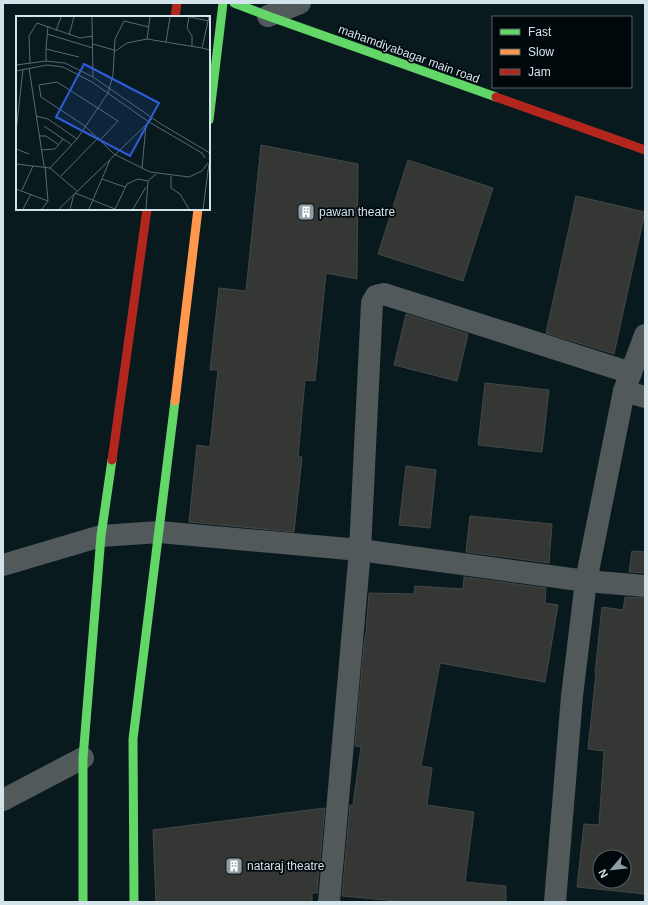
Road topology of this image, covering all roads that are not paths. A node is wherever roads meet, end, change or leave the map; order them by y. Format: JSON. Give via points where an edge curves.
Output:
{"nodes":[{"id":1,"x":177,"y":3,"type":"edge"},
{"id":2,"x":223,"y":3,"type":"edge"},
{"id":3,"x":234,"y":3,"type":"edge"},
{"id":4,"x":300,"y":3,"type":"edge"},
{"id":5,"x":175,"y":16,"type":"edge"},
{"id":6,"x":268,"y":16,"type":"junction"},
{"id":7,"x":210,"y":112,"type":"edge"},
{"id":8,"x":645,"y":150,"type":"edge"},
{"id":9,"x":148,"y":210,"type":"edge"},
{"id":10,"x":198,"y":210,"type":"edge"},
{"id":11,"x":645,"y":335,"type":"edge"},
{"id":12,"x":628,"y":382,"type":"junction"},
{"id":13,"x":645,"y":397,"type":"edge"},
{"id":14,"x":159,"y":532,"type":"junction"},
{"id":15,"x":100,"y":536,"type":"junction"},
{"id":16,"x":360,"y":550,"type":"junction"},
{"id":17,"x":3,"y":565,"type":"edge"},
{"id":18,"x":586,"y":581,"type":"junction"},
{"id":19,"x":645,"y":586,"type":"edge"},
{"id":20,"x":83,"y":758,"type":"junction"},
{"id":21,"x":3,"y":800,"type":"edge"},
{"id":22,"x":84,"y":902,"type":"edge"},
{"id":23,"x":134,"y":902,"type":"edge"},
{"id":24,"x":329,"y":902,"type":"edge"},
{"id":25,"x":555,"y":902,"type":"edge"}],
"edges":[{"from":1,"to":5,"type":"main road"},
{"from":2,"to":7,"type":"main road"},
{"from":3,"to":6,"type":"main road","name":"mahamdiyabagar main road"},
{"from":4,"to":6,"type":"street"},
{"from":6,"to":8,"type":"main road","name":"mahamdiyabagar main road"},
{"from":9,"to":15,"type":"main road"},
{"from":10,"to":14,"type":"main road"},
{"from":11,"to":12,"type":"street"},
{"from":12,"to":13,"type":"street"},
{"from":12,"to":16,"type":"street","via":[[384,294],[376,296],[372,303]]},
{"from":12,"to":18,"type":"street"},
{"from":14,"to":15,"type":"street"},
{"from":14,"to":16,"type":"street"},
{"from":14,"to":23,"type":"main road","via":[[133,738]]},
{"from":15,"to":17,"type":"street"},
{"from":15,"to":20,"type":"main road"},
{"from":16,"to":18,"type":"street"},
{"from":16,"to":24,"type":"street"},
{"from":18,"to":19,"type":"street"},
{"from":18,"to":25,"type":"street","via":[[572,696]]},
{"from":20,"to":21,"type":"street"},
{"from":20,"to":22,"type":"main road"}]}
